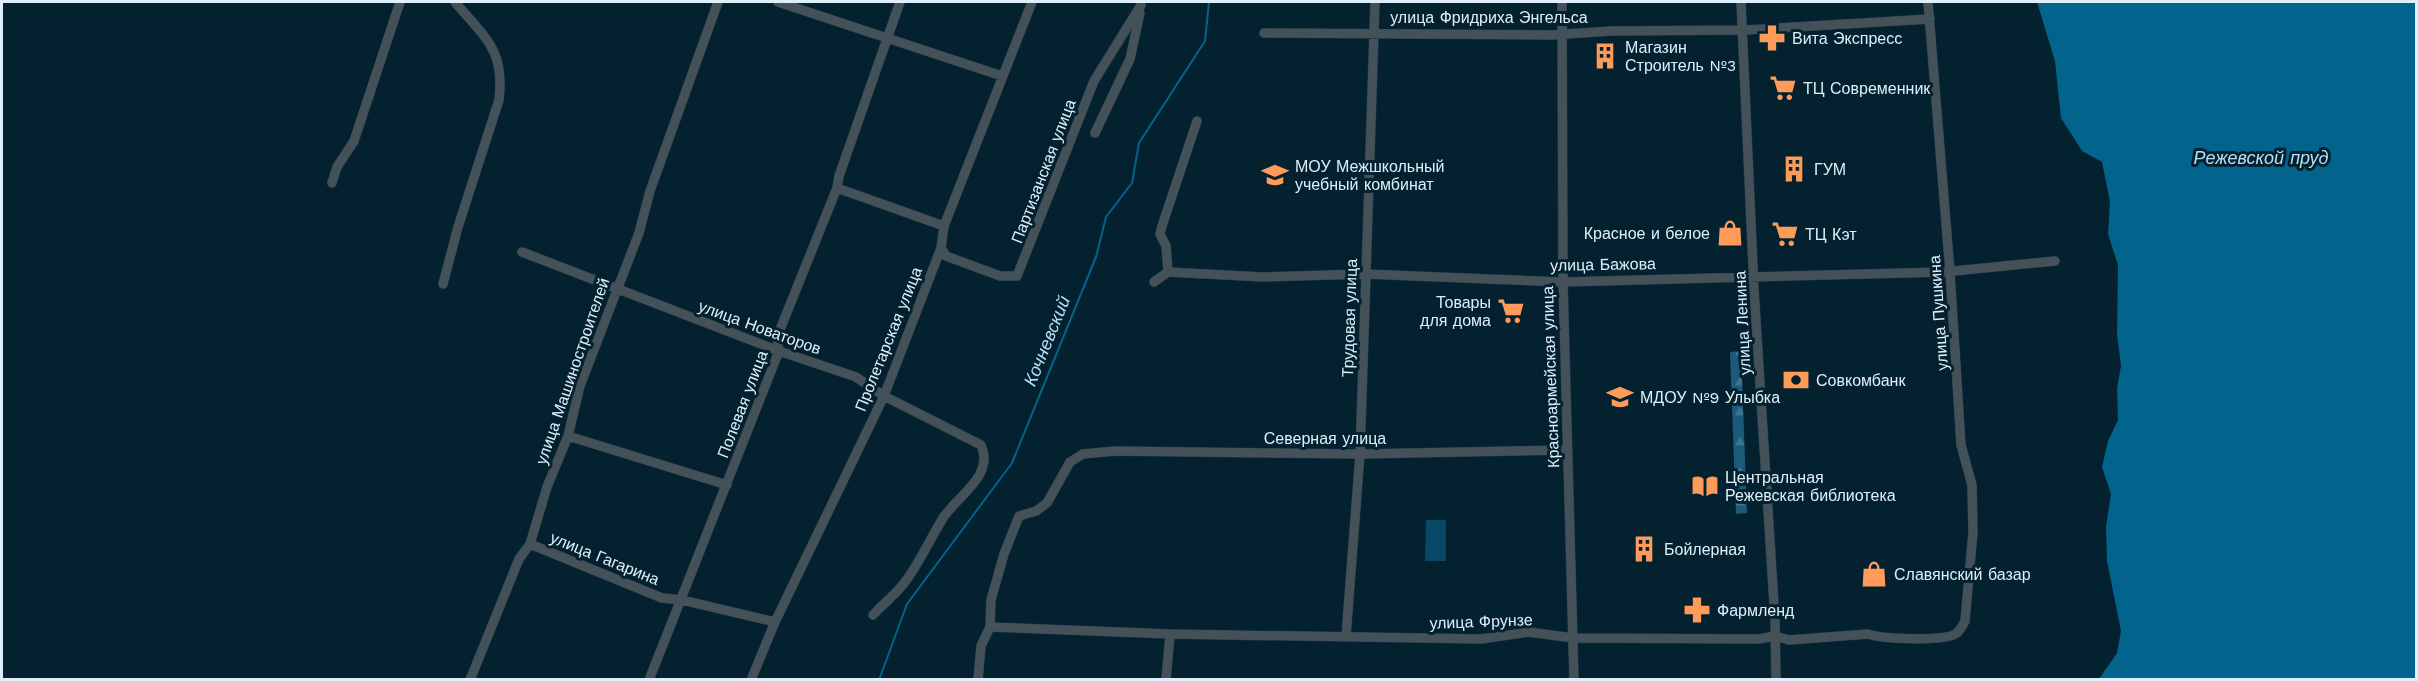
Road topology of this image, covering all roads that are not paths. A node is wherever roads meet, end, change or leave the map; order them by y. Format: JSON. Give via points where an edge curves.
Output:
{"nodes":[{"id":1,"x":400,"y":2,"type":"edge"},
{"id":2,"x":454,"y":2,"type":"edge"},
{"id":3,"x":718,"y":2,"type":"edge"},
{"id":4,"x":778,"y":2,"type":"edge"},
{"id":5,"x":900,"y":2,"type":"edge"},
{"id":6,"x":1032,"y":2,"type":"edge"},
{"id":7,"x":1375,"y":2,"type":"edge"},
{"id":8,"x":1562,"y":2,"type":"edge"},
{"id":9,"x":1741,"y":2,"type":"edge"},
{"id":10,"x":1928,"y":2,"type":"edge"},
{"id":11,"x":1142,"y":3,"type":"edge"},
{"id":12,"x":1930,"y":19,"type":"junction"},
{"id":13,"x":1743,"y":30,"type":"junction"},
{"id":14,"x":1264,"y":33,"type":"dead end"},
{"id":15,"x":1374,"y":33,"type":"junction"},
{"id":16,"x":1562,"y":34,"type":"junction"},
{"id":17,"x":887,"y":39,"type":"junction"},
{"id":18,"x":1002,"y":76,"type":"junction"},
{"id":19,"x":1197,"y":121,"type":"dead end"},
{"id":20,"x":1095,"y":133,"type":"dead end"},
{"id":21,"x":332,"y":183,"type":"dead end"},
{"id":22,"x":837,"y":188,"type":"junction"},
{"id":23,"x":945,"y":226,"type":"junction"},
{"id":24,"x":941,"y":248,"type":"junction"},
{"id":25,"x":522,"y":252,"type":"dead end"},
{"id":26,"x":2055,"y":261,"type":"dead end"},
{"id":27,"x":1950,"y":272,"type":"junction"},
{"id":28,"x":1168,"y":273,"type":"junction"},
{"id":29,"x":1365,"y":274,"type":"junction"},
{"id":30,"x":1754,"y":276,"type":"junction"},
{"id":31,"x":1154,"y":282,"type":"dead end"},
{"id":32,"x":1563,"y":282,"type":"junction"},
{"id":33,"x":443,"y":284,"type":"dead end"},
{"id":34,"x":616,"y":289,"type":"junction"},
{"id":35,"x":779,"y":351,"type":"junction"},
{"id":36,"x":884,"y":396,"type":"junction"},
{"id":37,"x":568,"y":436,"type":"junction"},
{"id":38,"x":1568,"y":450,"type":"junction"},
{"id":39,"x":1360,"y":454,"type":"junction"},
{"id":40,"x":727,"y":485,"type":"junction"},
{"id":41,"x":530,"y":544,"type":"junction"},
{"id":42,"x":682,"y":600,"type":"junction"},
{"id":43,"x":873,"y":615,"type":"dead end"},
{"id":44,"x":1965,"y":621,"type":"joint"},
{"id":45,"x":775,"y":622,"type":"junction"},
{"id":46,"x":990,"y":627,"type":"junction"},
{"id":47,"x":1170,"y":634,"type":"junction"},
{"id":48,"x":1346,"y":636,"type":"junction"},
{"id":49,"x":1775,"y":636,"type":"junction"},
{"id":50,"x":1573,"y":638,"type":"junction"},
{"id":51,"x":470,"y":680,"type":"edge"},
{"id":52,"x":649,"y":680,"type":"edge"},
{"id":53,"x":751,"y":680,"type":"edge"},
{"id":54,"x":978,"y":680,"type":"edge"},
{"id":55,"x":1166,"y":680,"type":"edge"},
{"id":56,"x":1574,"y":680,"type":"edge"},
{"id":57,"x":1776,"y":680,"type":"edge"}],
"edges":[{"from":1,"to":21,"type":"street","via":[[354,141]]},
{"from":2,"to":33,"type":"street","via":[[492,46],[499,61],[500,90]]},
{"from":3,"to":34,"type":"street","name":"улица Машиностроителей"},
{"from":4,"to":17,"type":"street"},
{"from":5,"to":17,"type":"street","name":"Полевая улица"},
{"from":6,"to":18,"type":"street","name":"Пролетарская улица"},
{"from":7,"to":15,"type":"street","name":"Трудовая улица"},
{"from":8,"to":16,"type":"street","name":"Красноармейская улица"},
{"from":9,"to":13,"type":"street","name":"улица Ленина"},
{"from":10,"to":12,"type":"street","name":"улица Пушкина"},
{"from":11,"to":20,"type":"street","name":"Партизанская улица","via":[[1130,59]]},
{"from":11,"to":24,"type":"street","name":"Партизанская улица","via":[[1094,81],[1017,276],[1000,276],[946,256]]},
{"from":12,"to":13,"type":"street","name":"улица Фридриха Энгельса"},
{"from":12,"to":27,"type":"street","name":"улица Пушкина"},
{"from":13,"to":16,"type":"street","name":"улица Фридриха Энгельса"},
{"from":13,"to":30,"type":"street","name":"улица Ленина"},
{"from":14,"to":15,"type":"street","name":"улица Фридриха Энгельса"},
{"from":15,"to":16,"type":"street","name":"улица Фридриха Энгельса"},
{"from":15,"to":29,"type":"street","name":"Трудовая улица"},
{"from":16,"to":32,"type":"street","name":"Красноармейская улица"},
{"from":17,"to":18,"type":"street"},
{"from":17,"to":22,"type":"street","name":"Полевая улица"},
{"from":18,"to":23,"type":"street","name":"Пролетарская улица"},
{"from":19,"to":28,"type":"street","via":[[1160,234],[1166,246]]},
{"from":22,"to":23,"type":"street"},
{"from":22,"to":35,"type":"street","name":"Полевая улица","via":[[777,337]]},
{"from":23,"to":24,"type":"street","name":"Пролетарская улица"},
{"from":24,"to":36,"type":"street","name":"Пролетарская улица"},
{"from":25,"to":34,"type":"street","name":"улица Новаторов"},
{"from":26,"to":27,"type":"street","name":"улица Бажова"},
{"from":27,"to":30,"type":"street","name":"улица Бажова"},
{"from":27,"to":44,"type":"street","name":"улица Пушкина","via":[[1961,446],[1972,485],[1973,532]]},
{"from":28,"to":29,"type":"street","name":"улица Бажова","via":[[1263,277]]},
{"from":28,"to":31,"type":"street"},
{"from":29,"to":32,"type":"street","name":"улица Бажова"},
{"from":29,"to":39,"type":"street","name":"Трудовая улица"},
{"from":30,"to":32,"type":"street","name":"улица Бажова"},
{"from":30,"to":49,"type":"street","name":"улица Ленина"},
{"from":32,"to":38,"type":"street","name":"Красноармейская улица"},
{"from":34,"to":35,"type":"street","name":"улица Новаторов"},
{"from":34,"to":37,"type":"street","name":"улица Машиностроителей","via":[[580,386]]},
{"from":35,"to":36,"type":"street","name":"улица Новаторов","via":[[856,378]]},
{"from":35,"to":40,"type":"street","name":"Полевая улица"},
{"from":36,"to":43,"type":"street","name":"улица Новаторов","via":[[981,445],[985,453],[972,488],[944,516],[904,584]]},
{"from":36,"to":45,"type":"street","name":"Пролетарская улица"},
{"from":37,"to":40,"type":"street"},
{"from":37,"to":41,"type":"street","name":"улица Машиностроителей"},
{"from":38,"to":39,"type":"street","name":"Северная улица"},
{"from":38,"to":50,"type":"street","name":"Красноармейская улица"},
{"from":39,"to":46,"type":"street","name":"Северная улица","via":[[1083,454],[1070,462],[1047,503],[1019,516],[991,600]]},
{"from":39,"to":48,"type":"street","name":"Трудовая улица"},
{"from":40,"to":42,"type":"street","name":"Полевая улица"},
{"from":41,"to":42,"type":"street","name":"улица Гагарина","via":[[662,597]]},
{"from":41,"to":51,"type":"street","name":"улица Машиностроителей","via":[[519,560]]},
{"from":42,"to":45,"type":"street","name":"улица Гагарина"},
{"from":42,"to":52,"type":"street","name":"Полевая улица"},
{"from":44,"to":49,"type":"street","name":"улица Фрунзе","via":[[1950,636],[1880,638],[1868,634],[1789,640]]},
{"from":45,"to":53,"type":"street","name":"Пролетарская улица"},
{"from":46,"to":47,"type":"street","name":"улица Фрунзе"},
{"from":46,"to":54,"type":"street","via":[[981,646]]},
{"from":47,"to":48,"type":"street","name":"улица Фрунзе"},
{"from":47,"to":55,"type":"street"},
{"from":48,"to":50,"type":"street","name":"улица Фрунзе","via":[[1481,639],[1529,632]]},
{"from":49,"to":50,"type":"street","name":"улица Фрунзе"},
{"from":49,"to":57,"type":"street","name":"улица Ленина"},
{"from":50,"to":56,"type":"street","name":"Красноармейская улица"}]}
